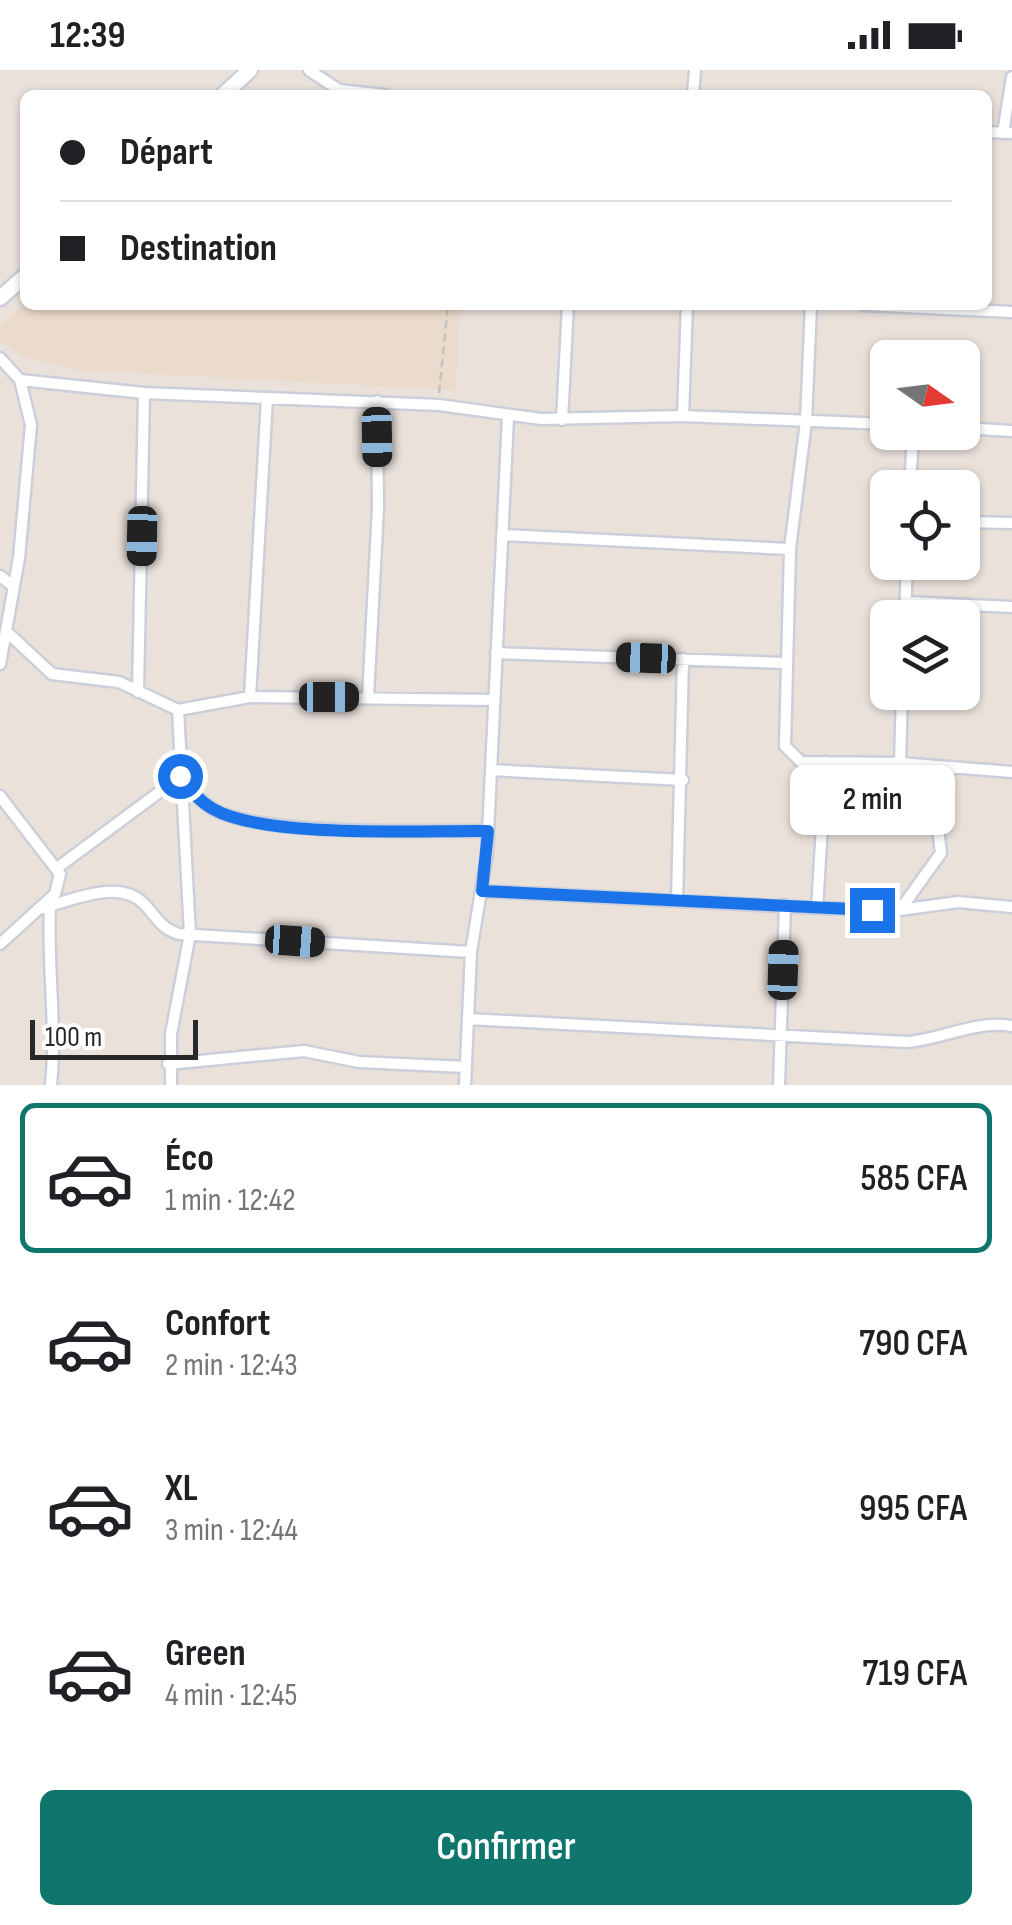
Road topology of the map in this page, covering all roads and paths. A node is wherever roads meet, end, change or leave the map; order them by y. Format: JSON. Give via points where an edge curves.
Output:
{"nodes":[{"id":1,"x":250,"y":70,"type":"edge"},
{"id":2,"x":308,"y":70,"type":"edge"},
{"id":3,"x":1012,"y":77,"type":"edge"},
{"id":4,"x":228,"y":90,"type":"edge"},
{"id":5,"x":338,"y":90,"type":"edge"},
{"id":6,"x":1008,"y":133,"type":"edge"},
{"id":7,"x":20,"y":280,"type":"edge"},
{"id":8,"x":0,"y":298,"type":"edge"},
{"id":9,"x":448,"y":310,"type":"edge"},
{"id":10,"x":568,"y":310,"type":"edge"},
{"id":11,"x":687,"y":310,"type":"edge"},
{"id":12,"x":811,"y":310,"type":"edge"},
{"id":13,"x":970,"y":310,"type":"edge"},
{"id":14,"x":1012,"y":312,"type":"edge"},
{"id":15,"x":0,"y":358,"type":"edge"},
{"id":16,"x":20,"y":380,"type":"junction"},
{"id":17,"x":144,"y":393,"type":"junction"},
{"id":18,"x":267,"y":398,"type":"junction"},
{"id":19,"x":377,"y":402,"type":"junction"},
{"id":20,"x":439,"y":405,"type":"junction"},
{"id":21,"x":682,"y":416,"type":"junction"},
{"id":22,"x":508,"y":417,"type":"junction"},
{"id":23,"x":562,"y":420,"type":"junction"},
{"id":24,"x":806,"y":421,"type":"junction"},
{"id":25,"x":870,"y":423,"type":"edge"},
{"id":26,"x":980,"y":429,"type":"edge"},
{"id":27,"x":1012,"y":431,"type":"edge"},
{"id":28,"x":980,"y":522,"type":"edge"},
{"id":29,"x":1012,"y":523,"type":"edge"},
{"id":30,"x":502,"y":536,"type":"junction"},
{"id":31,"x":790,"y":549,"type":"junction"},
{"id":32,"x":0,"y":576,"type":"edge"},
{"id":33,"x":14,"y":587,"type":"junction"},
{"id":34,"x":980,"y":606,"type":"edge"},
{"id":35,"x":1012,"y":608,"type":"edge"},
{"id":36,"x":8,"y":632,"type":"junction"},
{"id":37,"x":496,"y":653,"type":"junction"},
{"id":38,"x":684,"y":660,"type":"junction"},
{"id":39,"x":785,"y":663,"type":"junction"},
{"id":40,"x":0,"y":664,"type":"edge"},
{"id":41,"x":138,"y":692,"type":"junction"},
{"id":42,"x":250,"y":696,"type":"junction"},
{"id":43,"x":368,"y":697,"type":"junction"},
{"id":44,"x":494,"y":700,"type":"junction"},
{"id":45,"x":178,"y":710,"type":"junction"},
{"id":46,"x":901,"y":710,"type":"edge"},
{"id":47,"x":826,"y":762,"type":"junction"},
{"id":48,"x":900,"y":763,"type":"junction"},
{"id":49,"x":949,"y":768,"type":"junction"},
{"id":50,"x":492,"y":770,"type":"junction"},
{"id":51,"x":1012,"y":772,"type":"edge"},
{"id":52,"x":180,"y":776,"type":"junction"},
{"id":53,"x":682,"y":780,"type":"junction"},
{"id":54,"x":0,"y":796,"type":"edge"},
{"id":55,"x":488,"y":831,"type":"junction"},
{"id":56,"x":57,"y":868,"type":"junction"},
{"id":57,"x":482,"y":891,"type":"junction"},
{"id":58,"x":677,"y":902,"type":"junction"},
{"id":59,"x":785,"y":905,"type":"junction"},
{"id":60,"x":44,"y":908,"type":"junction"},
{"id":61,"x":817,"y":908,"type":"junction"},
{"id":62,"x":1012,"y":908,"type":"edge"},
{"id":63,"x":900,"y":910,"type":"junction"},
{"id":64,"x":190,"y":934,"type":"junction"},
{"id":65,"x":0,"y":944,"type":"edge"},
{"id":66,"x":470,"y":952,"type":"junction"},
{"id":67,"x":468,"y":1019,"type":"junction"},
{"id":68,"x":1012,"y":1026,"type":"edge"},
{"id":69,"x":781,"y":1036,"type":"junction"},
{"id":70,"x":168,"y":1064,"type":"junction"},
{"id":71,"x":466,"y":1067,"type":"junction"},
{"id":72,"x":51,"y":1085,"type":"edge"},
{"id":73,"x":171,"y":1085,"type":"edge"},
{"id":74,"x":465,"y":1085,"type":"edge"},
{"id":75,"x":778,"y":1085,"type":"edge"}],
"edges":[{"from":1,"to":4,"type":"street"},
{"from":2,"to":5,"type":"street"},
{"from":3,"to":6,"type":"street"},
{"from":7,"to":8,"type":"street"},
{"from":9,"to":20,"type":"path"},
{"from":10,"to":23,"type":"street"},
{"from":11,"to":21,"type":"street"},
{"from":12,"to":24,"type":"street"},
{"from":13,"to":14,"type":"street"},
{"from":15,"to":16,"type":"street"},
{"from":16,"to":17,"type":"street"},
{"from":16,"to":33,"type":"street","via":[[31,425]]},
{"from":17,"to":18,"type":"street"},
{"from":17,"to":41,"type":"street"},
{"from":18,"to":19,"type":"street"},
{"from":18,"to":42,"type":"street"},
{"from":19,"to":20,"type":"street"},
{"from":19,"to":43,"type":"street"},
{"from":20,"to":22,"type":"street"},
{"from":21,"to":23,"type":"street"},
{"from":21,"to":24,"type":"street"},
{"from":22,"to":23,"type":"street"},
{"from":22,"to":30,"type":"street"},
{"from":24,"to":25,"type":"street"},
{"from":24,"to":31,"type":"street"},
{"from":26,"to":27,"type":"street"},
{"from":28,"to":29,"type":"street"},
{"from":30,"to":31,"type":"street"},
{"from":30,"to":37,"type":"street"},
{"from":31,"to":39,"type":"street"},
{"from":32,"to":33,"type":"street"},
{"from":33,"to":36,"type":"street"},
{"from":34,"to":35,"type":"street"},
{"from":36,"to":40,"type":"street"},
{"from":36,"to":41,"type":"street","via":[[52,674],[112,680]]},
{"from":37,"to":38,"type":"street"},
{"from":37,"to":44,"type":"street"},
{"from":38,"to":39,"type":"street"},
{"from":38,"to":53,"type":"street"},
{"from":39,"to":47,"type":"street","via":[[785,746],[800,762]]},
{"from":41,"to":45,"type":"street"},
{"from":42,"to":43,"type":"street"},
{"from":42,"to":45,"type":"street"},
{"from":43,"to":44,"type":"street"},
{"from":44,"to":50,"type":"street"},
{"from":45,"to":52,"type":"street"},
{"from":46,"to":48,"type":"street"},
{"from":47,"to":48,"type":"street"},
{"from":47,"to":61,"type":"street"},
{"from":48,"to":49,"type":"street"},
{"from":49,"to":51,"type":"street"},
{"from":49,"to":63,"type":"street","via":[[938,828],[942,854]]},
{"from":50,"to":53,"type":"street"},
{"from":50,"to":55,"type":"street"},
{"from":52,"to":55,"type":"street","via":[[213,809],[263,824]]},
{"from":52,"to":56,"type":"street"},
{"from":52,"to":64,"type":"street"},
{"from":53,"to":58,"type":"street"},
{"from":54,"to":56,"type":"street"},
{"from":55,"to":57,"type":"street"},
{"from":56,"to":60,"type":"street","via":[[54,894]]},
{"from":57,"to":58,"type":"street"},
{"from":57,"to":66,"type":"street"},
{"from":58,"to":59,"type":"street"},
{"from":59,"to":61,"type":"street"},
{"from":59,"to":69,"type":"street"},
{"from":60,"to":64,"type":"street","via":[[121,891],[140,900],[166,930]]},
{"from":60,"to":65,"type":"street"},
{"from":60,"to":72,"type":"street","via":[[55,1011]]},
{"from":61,"to":63,"type":"street"},
{"from":62,"to":63,"type":"street","via":[[958,902]]},
{"from":64,"to":66,"type":"street"},
{"from":64,"to":70,"type":"street"},
{"from":66,"to":67,"type":"street"},
{"from":67,"to":69,"type":"street"},
{"from":67,"to":71,"type":"street"},
{"from":68,"to":69,"type":"street","via":[[983,1022],[906,1042]]},
{"from":69,"to":75,"type":"street"},
{"from":70,"to":71,"type":"street","via":[[304,1051],[359,1062]]},
{"from":70,"to":73,"type":"street"},
{"from":71,"to":74,"type":"street"}]}
